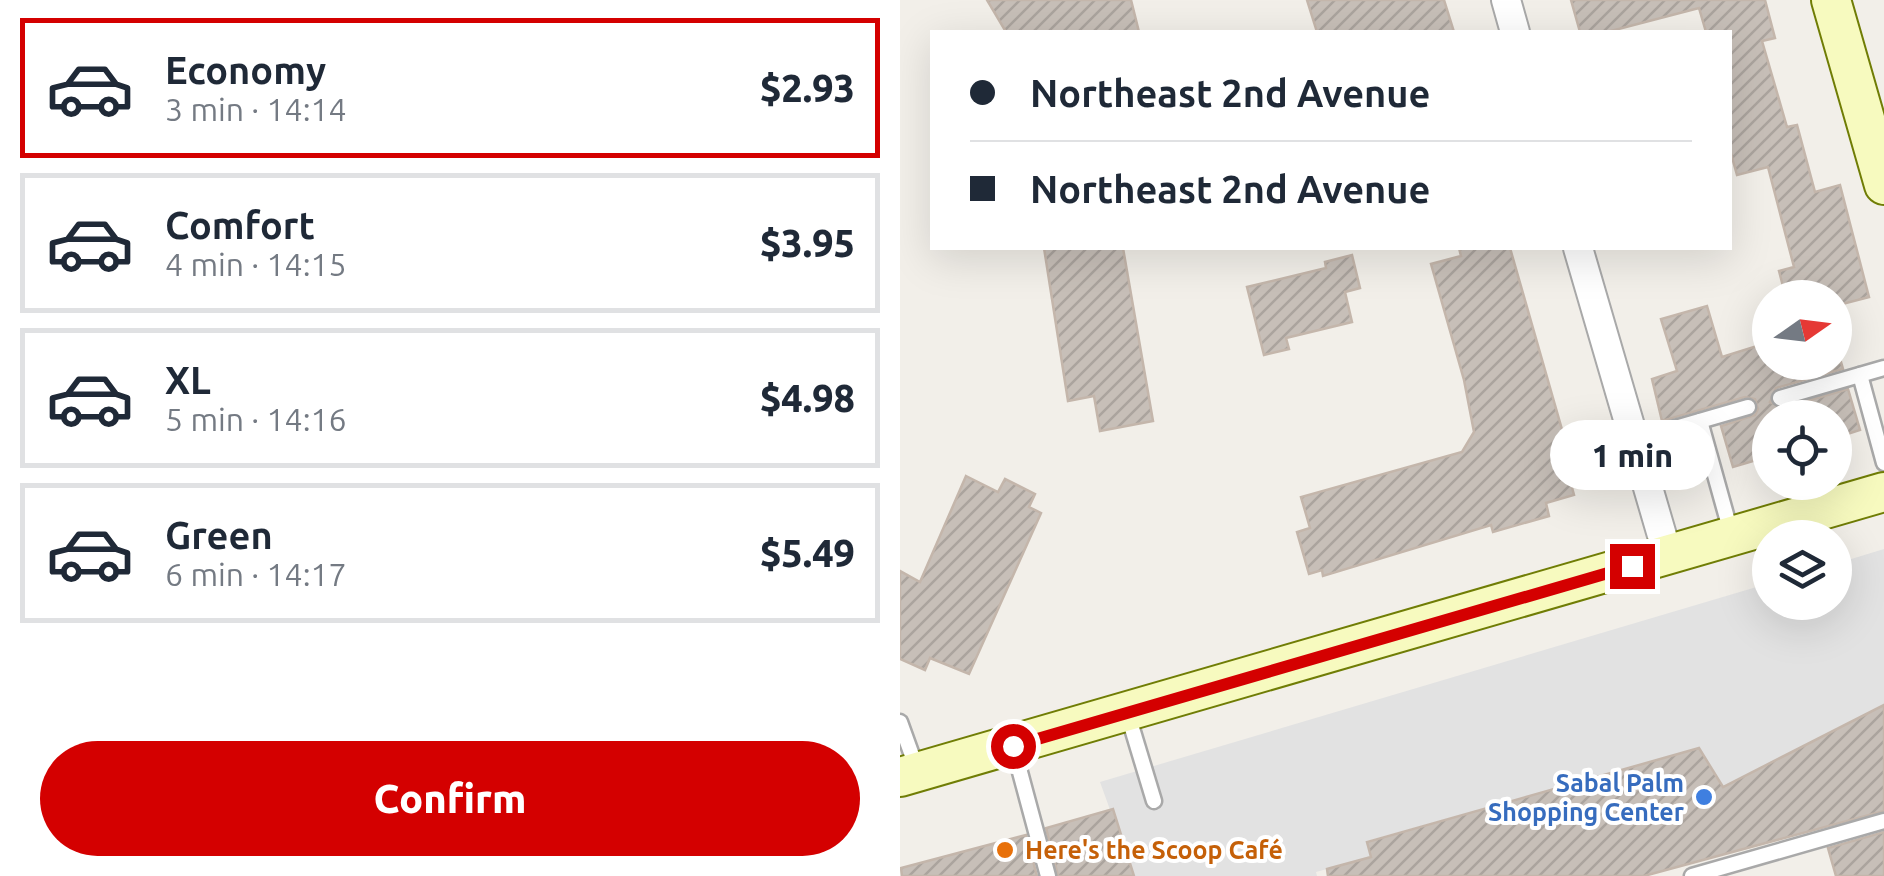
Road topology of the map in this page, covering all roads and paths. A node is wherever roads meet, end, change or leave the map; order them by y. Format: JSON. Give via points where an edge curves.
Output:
{"nodes":[{"id":1,"x":1506,"y":0,"type":"edge"},
{"id":2,"x":1831,"y":0,"type":"edge"},
{"id":3,"x":1514,"y":30,"type":"edge"},
{"id":4,"x":1884,"y":183,"type":"edge"},
{"id":5,"x":1579,"y":250,"type":"edge"},
{"id":6,"x":1884,"y":368,"type":"edge"},
{"id":7,"x":1860,"y":375,"type":"junction"},
{"id":8,"x":1780,"y":398,"type":"dead end"},
{"id":9,"x":1748,"y":407,"type":"dead end"},
{"id":10,"x":1700,"y":421,"type":"junction"},
{"id":11,"x":1634,"y":440,"type":"junction"},
{"id":12,"x":1884,"y":463,"type":"edge"},
{"id":13,"x":1884,"y":492,"type":"edge"},
{"id":14,"x":1732,"y":536,"type":"junction"},
{"id":15,"x":1668,"y":556,"type":"junction"},
{"id":16,"x":1128,"y":712,"type":"junction"},
{"id":17,"x":900,"y":722,"type":"edge"},
{"id":18,"x":1013,"y":746,"type":"junction"},
{"id":19,"x":909,"y":775,"type":"edge"},
{"id":20,"x":1154,"y":801,"type":"dead end"},
{"id":21,"x":1884,"y":821,"type":"edge"},
{"id":22,"x":1048,"y":876,"type":"edge"},
{"id":23,"x":1692,"y":876,"type":"edge"}],
"edges":[{"from":1,"to":3,"type":"street"},
{"from":2,"to":4,"type":"main road"},
{"from":5,"to":11,"type":"street"},
{"from":6,"to":7,"type":"lane"},
{"from":7,"to":8,"type":"lane"},
{"from":7,"to":12,"type":"lane"},
{"from":9,"to":10,"type":"lane"},
{"from":10,"to":11,"type":"lane"},
{"from":10,"to":14,"type":"lane"},
{"from":11,"to":15,"type":"street"},
{"from":13,"to":14,"type":"main road"},
{"from":14,"to":15,"type":"main road"},
{"from":15,"to":16,"type":"main road"},
{"from":16,"to":18,"type":"main road"},
{"from":16,"to":20,"type":"lane"},
{"from":17,"to":19,"type":"lane"},
{"from":18,"to":19,"type":"main road"},
{"from":18,"to":22,"type":"lane"},
{"from":21,"to":23,"type":"lane"}]}
